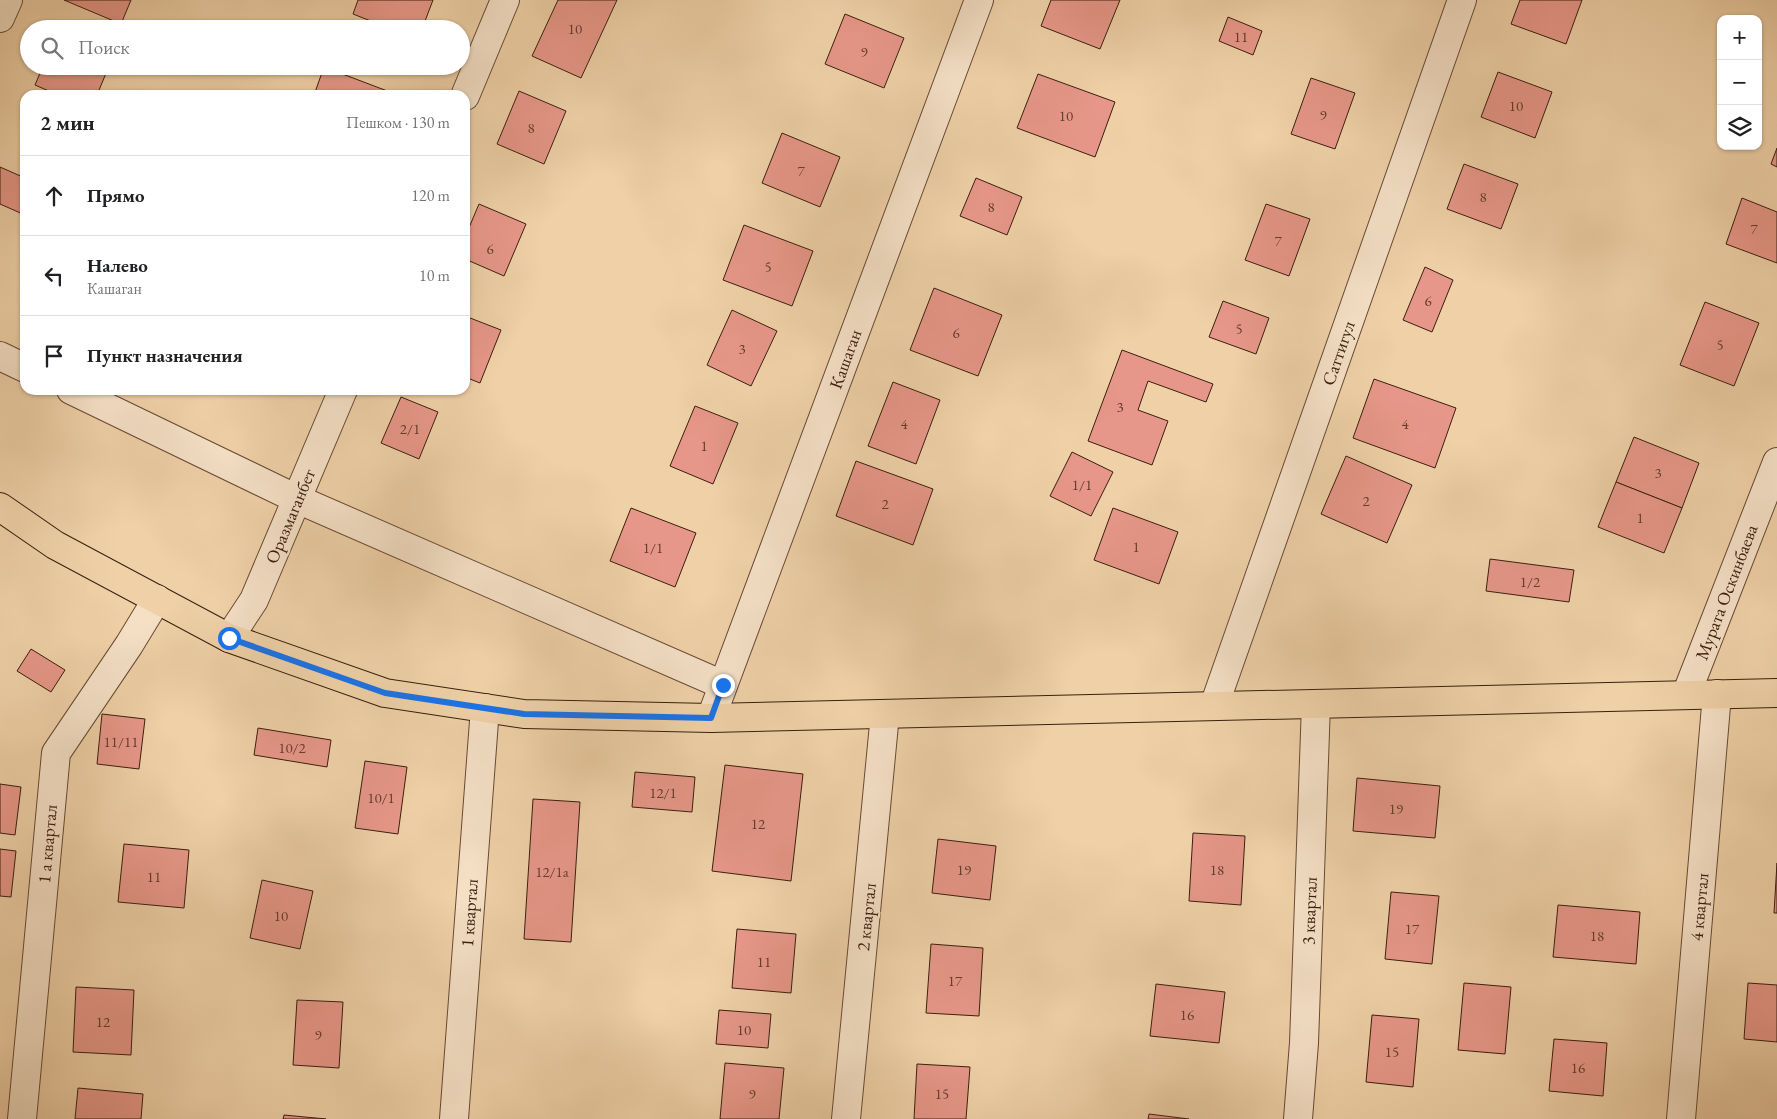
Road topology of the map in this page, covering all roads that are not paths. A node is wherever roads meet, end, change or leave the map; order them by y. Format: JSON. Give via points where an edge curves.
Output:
{"nodes":[{"id":1,"x":8,"y":0,"type":"edge"},
{"id":2,"x":505,"y":0,"type":"edge"},
{"id":3,"x":979,"y":0,"type":"edge"},
{"id":4,"x":1462,"y":0,"type":"edge"},
{"id":5,"x":0,"y":18,"type":"edge"},
{"id":6,"x":468,"y":90,"type":"edge"},
{"id":7,"x":0,"y":356,"type":"edge"},
{"id":8,"x":20,"y":366,"type":"edge"},
{"id":9,"x":81,"y":395,"type":"edge"},
{"id":10,"x":341,"y":395,"type":"edge"},
{"id":11,"x":1777,"y":462,"type":"edge"},
{"id":12,"x":297,"y":500,"type":"junction"},
{"id":13,"x":0,"y":507,"type":"edge"},
{"id":14,"x":157,"y":599,"type":"junction"},
{"id":15,"x":229,"y":638,"type":"junction"},
{"id":16,"x":723,"y":685,"type":"junction"},
{"id":17,"x":1777,"y":693,"type":"edge"},
{"id":18,"x":1717,"y":694,"type":"junction"},
{"id":19,"x":1686,"y":695,"type":"junction"},
{"id":20,"x":1316,"y":704,"type":"junction"},
{"id":21,"x":1214,"y":706,"type":"junction"},
{"id":22,"x":485,"y":708,"type":"junction"},
{"id":23,"x":886,"y":714,"type":"junction"},
{"id":24,"x":711,"y":718,"type":"junction"},
{"id":25,"x":22,"y":1119,"type":"edge"},
{"id":26,"x":454,"y":1119,"type":"edge"},
{"id":27,"x":846,"y":1119,"type":"edge"},
{"id":28,"x":1298,"y":1119,"type":"edge"},
{"id":29,"x":1681,"y":1119,"type":"edge"}],
"edges":[{"from":1,"to":5,"type":"street"},
{"from":2,"to":6,"type":"street"},
{"from":3,"to":16,"type":"street","name":"Кашаган"},
{"from":4,"to":21,"type":"street","name":"Саттигул"},
{"from":7,"to":8,"type":"street"},
{"from":9,"to":12,"type":"street"},
{"from":10,"to":12,"type":"street","name":"Оразмаганбет"},
{"from":11,"to":19,"type":"street","name":"Мурата Оскинбаева"},
{"from":12,"to":15,"type":"street","name":"Оразмаганбет","via":[[254,600]]},
{"from":12,"to":16,"type":"street"},
{"from":13,"to":14,"type":"main road","via":[[55,544]]},
{"from":14,"to":15,"type":"main road"},
{"from":14,"to":25,"type":"street","name":"1 а квартал","via":[[56,753]]},
{"from":15,"to":22,"type":"main road","via":[[385,693]]},
{"from":16,"to":24,"type":"street","name":"Кашаган"},
{"from":17,"to":18,"type":"main road"},
{"from":18,"to":19,"type":"main road"},
{"from":18,"to":29,"type":"street","name":"4 квартал"},
{"from":19,"to":20,"type":"main road"},
{"from":20,"to":21,"type":"main road"},
{"from":20,"to":28,"type":"street","name":"3 квартал","via":[[1304,1043]]},
{"from":21,"to":23,"type":"main road"},
{"from":22,"to":24,"type":"main road","via":[[524,714]]},
{"from":22,"to":26,"type":"street","name":"1 квартал"},
{"from":23,"to":24,"type":"main road"},
{"from":23,"to":27,"type":"street","name":"2 квартал"}]}
